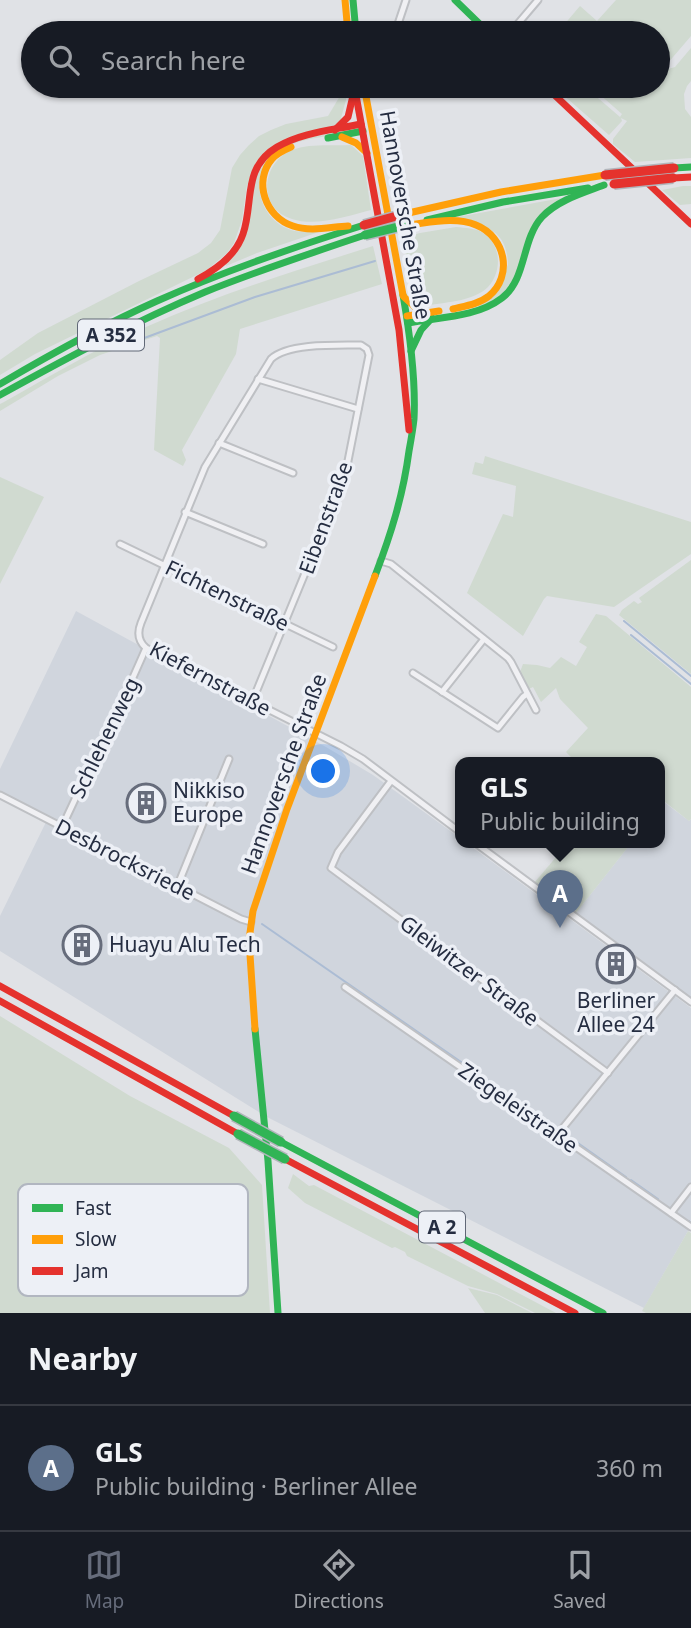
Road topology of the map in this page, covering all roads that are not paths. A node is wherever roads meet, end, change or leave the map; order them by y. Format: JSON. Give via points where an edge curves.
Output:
{"nodes":[{"id":1,"x":345,"y":0,"type":"edge"},
{"id":2,"x":353,"y":0,"type":"edge"},
{"id":3,"x":406,"y":0,"type":"edge"},
{"id":4,"x":455,"y":0,"type":"edge"},
{"id":5,"x":538,"y":0,"type":"edge"},
{"id":6,"x":347,"y":21,"type":"edge"},
{"id":7,"x":355,"y":21,"type":"edge"},
{"id":8,"x":398,"y":21,"type":"edge"},
{"id":9,"x":477,"y":21,"type":"edge"},
{"id":10,"x":520,"y":21,"type":"edge"},
{"id":11,"x":354,"y":98,"type":"edge"},
{"id":12,"x":360,"y":98,"type":"edge"},
{"id":13,"x":558,"y":98,"type":"edge"},
{"id":14,"x":365,"y":127,"type":"junction"},
{"id":15,"x":335,"y":134,"type":"junction"},
{"id":16,"x":367,"y":153,"type":"junction"},
{"id":17,"x":691,"y":167,"type":"edge"},
{"id":18,"x":674,"y":173,"type":"junction"},
{"id":19,"x":691,"y":177,"type":"edge"},
{"id":20,"x":608,"y":181,"type":"junction"},
{"id":21,"x":691,"y":224,"type":"edge"},
{"id":22,"x":406,"y":225,"type":"junction"},
{"id":23,"x":364,"y":230,"type":"junction"},
{"id":24,"x":404,"y":297,"type":"junction"},
{"id":25,"x":157,"y":302,"type":"junction"},
{"id":26,"x":428,"y":315,"type":"junction"},
{"id":27,"x":403,"y":321,"type":"junction"},
{"id":28,"x":411,"y":351,"type":"junction"},
{"id":29,"x":258,"y":379,"type":"junction"},
{"id":30,"x":0,"y":384,"type":"edge"},
{"id":31,"x":0,"y":395,"type":"edge"},
{"id":32,"x":358,"y":409,"type":"junction"},
{"id":33,"x":411,"y":434,"type":"junction"},
{"id":34,"x":219,"y":443,"type":"junction"},
{"id":35,"x":293,"y":473,"type":"dead end"},
{"id":36,"x":185,"y":512,"type":"junction"},
{"id":37,"x":120,"y":544,"type":"dead end"},
{"id":38,"x":263,"y":544,"type":"dead end"},
{"id":39,"x":381,"y":561,"type":"junction"},
{"id":40,"x":164,"y":565,"type":"junction"},
{"id":41,"x":285,"y":624,"type":"junction"},
{"id":42,"x":484,"y":639,"type":"junction"},
{"id":43,"x":333,"y":647,"type":"dead end"},
{"id":44,"x":146,"y":648,"type":"junction"},
{"id":45,"x":413,"y":673,"type":"dead end"},
{"id":46,"x":442,"y":692,"type":"junction"},
{"id":47,"x":527,"y":694,"type":"junction"},
{"id":48,"x":252,"y":702,"type":"junction"},
{"id":49,"x":536,"y":710,"type":"dead end"},
{"id":50,"x":316,"y":734,"type":"junction"},
{"id":51,"x":229,"y":759,"type":"dead end"},
{"id":52,"x":391,"y":780,"type":"junction"},
{"id":53,"x":0,"y":795,"type":"edge"},
{"id":54,"x":62,"y":827,"type":"junction"},
{"id":55,"x":455,"y":828,"type":"edge"},
{"id":56,"x":482,"y":848,"type":"edge"},
{"id":57,"x":177,"y":887,"type":"junction"},
{"id":58,"x":251,"y":922,"type":"junction"},
{"id":59,"x":0,"y":986,"type":"edge"},
{"id":60,"x":345,"y":987,"type":"dead end"},
{"id":61,"x":675,"y":990,"type":"junction"},
{"id":62,"x":0,"y":1001,"type":"edge"},
{"id":63,"x":691,"y":1002,"type":"edge"},
{"id":64,"x":608,"y":1073,"type":"junction"},
{"id":65,"x":557,"y":1135,"type":"junction"},
{"id":66,"x":691,"y":1187,"type":"edge"},
{"id":67,"x":671,"y":1213,"type":"junction"},
{"id":68,"x":691,"y":1227,"type":"edge"},
{"id":69,"x":278,"y":1313,"type":"edge"},
{"id":70,"x":575,"y":1313,"type":"edge"},
{"id":71,"x":603,"y":1313,"type":"edge"}],
"edges":[{"from":1,"to":6,"type":"main road"},
{"from":2,"to":7,"type":"main road"},
{"from":3,"to":8,"type":"street"},
{"from":4,"to":9,"type":"main road"},
{"from":5,"to":10,"type":"street"},
{"from":11,"to":15,"type":"main road","via":[[348,117]]},
{"from":12,"to":14,"type":"main road","name":"Hannoversche Straße"},
{"from":13,"to":21,"type":"main road"},
{"from":14,"to":15,"type":"main road"},
{"from":14,"to":16,"type":"main road","name":"Hannoversche Straße"},
{"from":14,"to":24,"type":"main road","name":"Hannoversche Straße"},
{"from":15,"to":16,"type":"main road"},
{"from":15,"to":23,"type":"main road","via":[[291,147],[273,158],[263,176],[264,197],[278,218],[292,226]]},
{"from":15,"to":25,"type":"main road","via":[[288,142],[268,153],[254,173],[237,246],[220,265],[165,293]]},
{"from":16,"to":27,"type":"main road","name":"Hannoversche Straße"},
{"from":17,"to":18,"type":"main road","number":"A 352"},
{"from":18,"to":19,"type":"main road","number":"A 352"},
{"from":18,"to":20,"type":"main road","number":"A 352","bridge":true},
{"from":20,"to":22,"type":"main road","number":"A 352"},
{"from":20,"to":23,"type":"main road","number":"A 352","bridge":true,"via":[[501,192],[404,214]]},
{"from":20,"to":26,"type":"main road","via":[[554,206],[541,218],[533,228],[514,286],[503,297],[467,312]]},
{"from":22,"to":23,"type":"main road","number":"A 352","bridge":true},
{"from":22,"to":26,"type":"main road","via":[[474,223],[495,238],[504,258],[500,282],[492,294]]},
{"from":23,"to":25,"type":"main road","number":"A 352","via":[[277,253]]},
{"from":23,"to":31,"type":"main road","number":"A 352","via":[[181,302]]},
{"from":24,"to":26,"type":"main road"},
{"from":24,"to":27,"type":"main road","name":"Hannoversche Straße"},
{"from":25,"to":30,"type":"main road","number":"A 352"},
{"from":26,"to":27,"type":"main road"},
{"from":26,"to":28,"type":"main road"},
{"from":27,"to":28,"type":"main road","name":"Hannoversche Straße"},
{"from":27,"to":33,"type":"main road","name":"Hannoversche Straße"},
{"from":28,"to":33,"type":"main road","name":"Hannoversche Straße"},
{"from":29,"to":32,"type":"street"},
{"from":29,"to":32,"type":"street","name":"Eibenstraße","via":[[279,354],[308,347],[361,345],[369,355]]},
{"from":29,"to":34,"type":"street","name":"Kiefernstraße"},
{"from":32,"to":41,"type":"street","name":"Eibenstraße","via":[[345,476]]},
{"from":33,"to":39,"type":"main road","name":"Hannoversche Straße","via":[[400,502]]},
{"from":34,"to":35,"type":"street"},
{"from":34,"to":36,"type":"street","name":"Kiefernstraße"},
{"from":36,"to":38,"type":"street"},
{"from":36,"to":40,"type":"street","name":"Kiefernstraße"},
{"from":37,"to":40,"type":"street","name":"Fichtenstraße"},
{"from":39,"to":42,"type":"street","via":[[391,564]]},
{"from":39,"to":50,"type":"main road","name":"Hannoversche Straße"},
{"from":40,"to":41,"type":"street","name":"Fichtenstraße"},
{"from":40,"to":44,"type":"street","name":"Kiefernstraße","via":[[139,629]]},
{"from":41,"to":43,"type":"street","name":"Fichtenstraße"},
{"from":41,"to":48,"type":"street","name":"Eibenstraße"},
{"from":42,"to":46,"type":"street"},
{"from":42,"to":47,"type":"street","via":[[511,662]]},
{"from":44,"to":48,"type":"street","name":"Kiefernstraße"},
{"from":44,"to":54,"type":"street","name":"Schlehenweg"},
{"from":45,"to":46,"type":"street"},
{"from":46,"to":47,"type":"street","via":[[498,728]]},
{"from":47,"to":49,"type":"street"},
{"from":48,"to":50,"type":"street","name":"Kiefernstraße"},
{"from":50,"to":52,"type":"street","name":"Kiefernstraße"},
{"from":50,"to":58,"type":"main road","name":"Hannoversche Straße"},
{"from":51,"to":57,"type":"street"},
{"from":52,"to":55,"type":"street","name":"Kiefernstraße"},
{"from":52,"to":64,"type":"street","name":"Gleiwitzer Straße","via":[[331,868]]},
{"from":53,"to":54,"type":"street","name":"Desbrocksriede"},
{"from":54,"to":57,"type":"street","name":"Desbrocksriede"},
{"from":56,"to":61,"type":"street"},
{"from":57,"to":58,"type":"street","name":"Desbrocksriede"},
{"from":58,"to":69,"type":"main road","name":"Hannoversche Straße","via":[[250,972]]},
{"from":59,"to":71,"type":"main road","number":"A 2","bridge":true},
{"from":60,"to":65,"type":"street","name":"Ziegeleistraße"},
{"from":61,"to":63,"type":"street"},
{"from":61,"to":64,"type":"street"},
{"from":62,"to":70,"type":"main road","number":"A 2","bridge":true},
{"from":64,"to":65,"type":"street"},
{"from":65,"to":67,"type":"street","name":"Ziegeleistraße"},
{"from":66,"to":67,"type":"street"},
{"from":67,"to":68,"type":"street","name":"Ziegeleistraße"}]}
